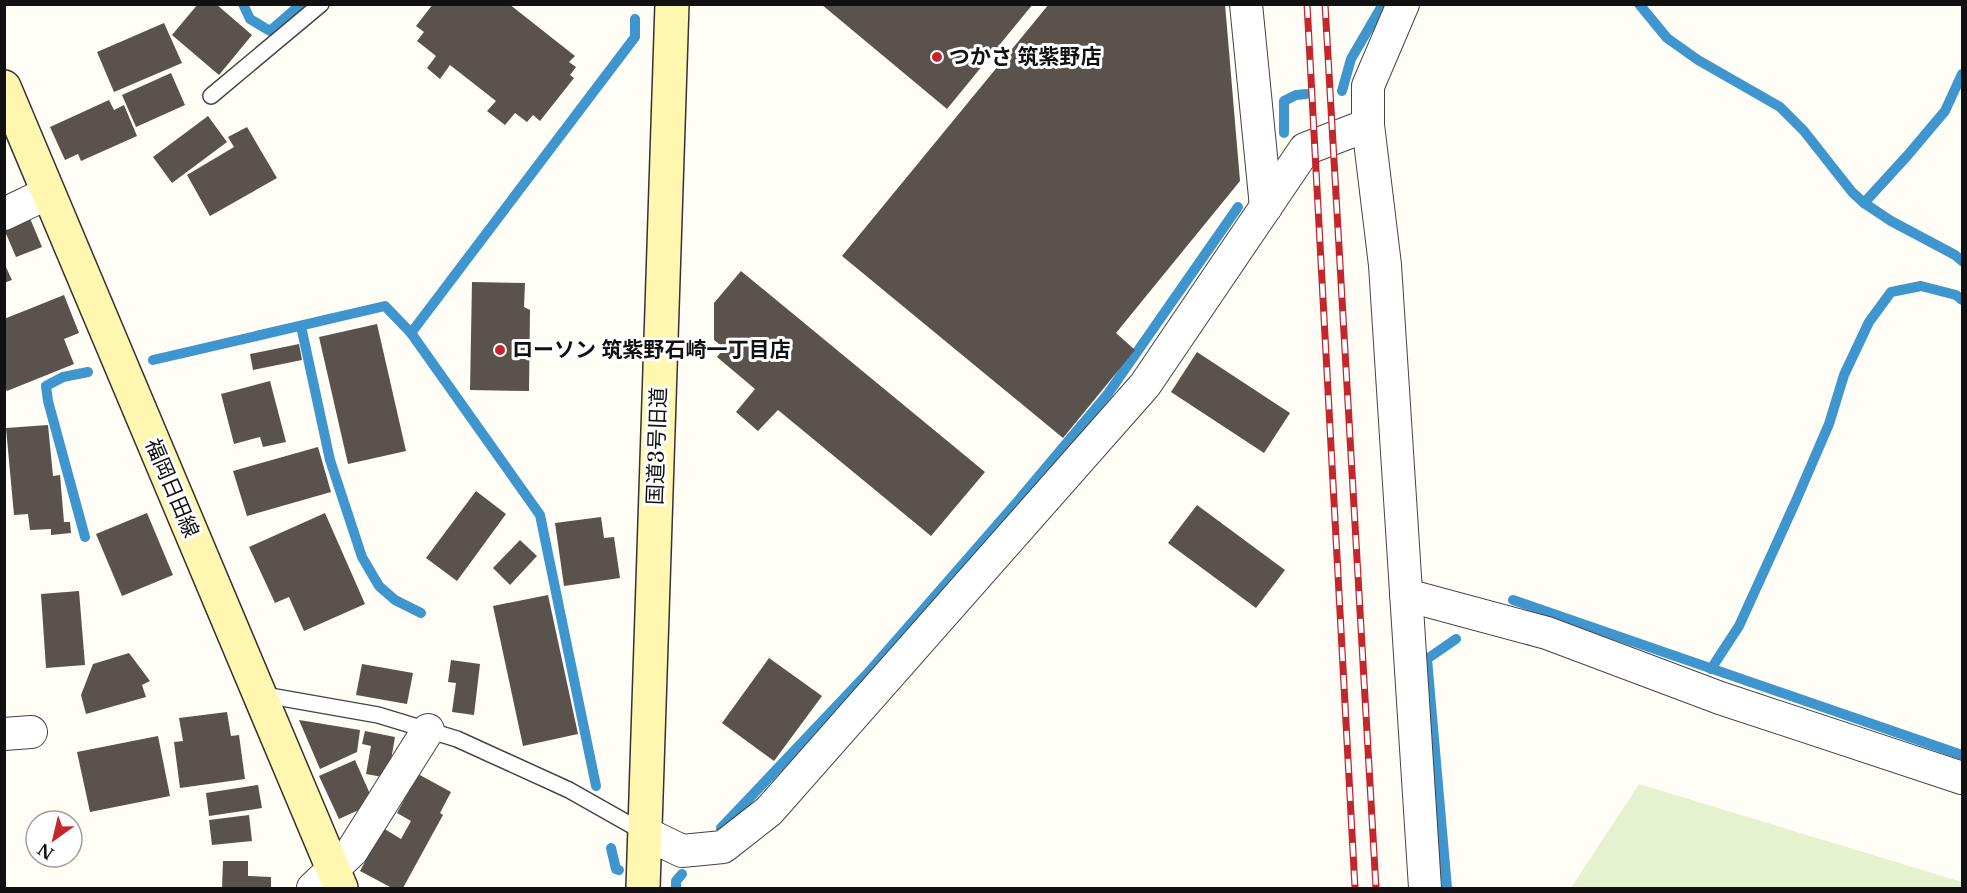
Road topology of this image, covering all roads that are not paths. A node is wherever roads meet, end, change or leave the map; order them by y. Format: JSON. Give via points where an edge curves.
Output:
{"nodes":[{"id":1,"x":321,"y":4,"type":"edge"},
{"id":2,"x":1246,"y":4,"type":"edge"},
{"id":3,"x":1403,"y":4,"type":"edge"},
{"id":4,"x":666,"y":6,"type":"edge"},
{"id":5,"x":4,"y":87,"type":"edge"},
{"id":6,"x":211,"y":96,"type":"dead end"},
{"id":7,"x":1368,"y":125,"type":"junction"},
{"id":8,"x":48,"y":193,"type":"junction"},
{"id":9,"x":1266,"y":207,"type":"junction"},
{"id":10,"x":4,"y":214,"type":"edge"},
{"id":11,"x":1406,"y":596,"type":"junction"},
{"id":12,"x":259,"y":694,"type":"junction"},
{"id":13,"x":428,"y":730,"type":"junction"},
{"id":14,"x":1962,"y":778,"type":"edge"},
{"id":15,"x":645,"y":833,"type":"junction"},
{"id":16,"x":329,"y":882,"type":"edge"},
{"id":17,"x":643,"y":888,"type":"edge"},
{"id":18,"x":1425,"y":888,"type":"edge"}],
"edges":[{"from":1,"to":6,"type":"lane"},
{"from":2,"to":9,"type":"street"},
{"from":3,"to":7,"type":"street","via":[[1368,86]]},
{"from":4,"to":15,"type":"street","name":"国道3号旧道"},
{"from":5,"to":8,"type":"street","name":"福岡日田線"},
{"from":7,"to":9,"type":"street","via":[[1305,149]]},
{"from":7,"to":11,"type":"street","via":[[1385,265]]},
{"from":8,"to":10,"type":"street"},
{"from":8,"to":12,"type":"street","name":"福岡日田線"},
{"from":9,"to":15,"type":"street","via":[[1145,386],[769,811],[723,847],[682,851]]},
{"from":11,"to":14,"type":"street","via":[[1546,633],[1720,698]]},
{"from":11,"to":18,"type":"street"},
{"from":12,"to":13,"type":"lane","via":[[378,715]]},
{"from":12,"to":16,"type":"street","name":"福岡日田線"},
{"from":13,"to":15,"type":"lane","via":[[457,739],[569,790]]},
{"from":13,"to":16,"type":"street"},
{"from":15,"to":17,"type":"street","name":"国道3号旧道"}]}
